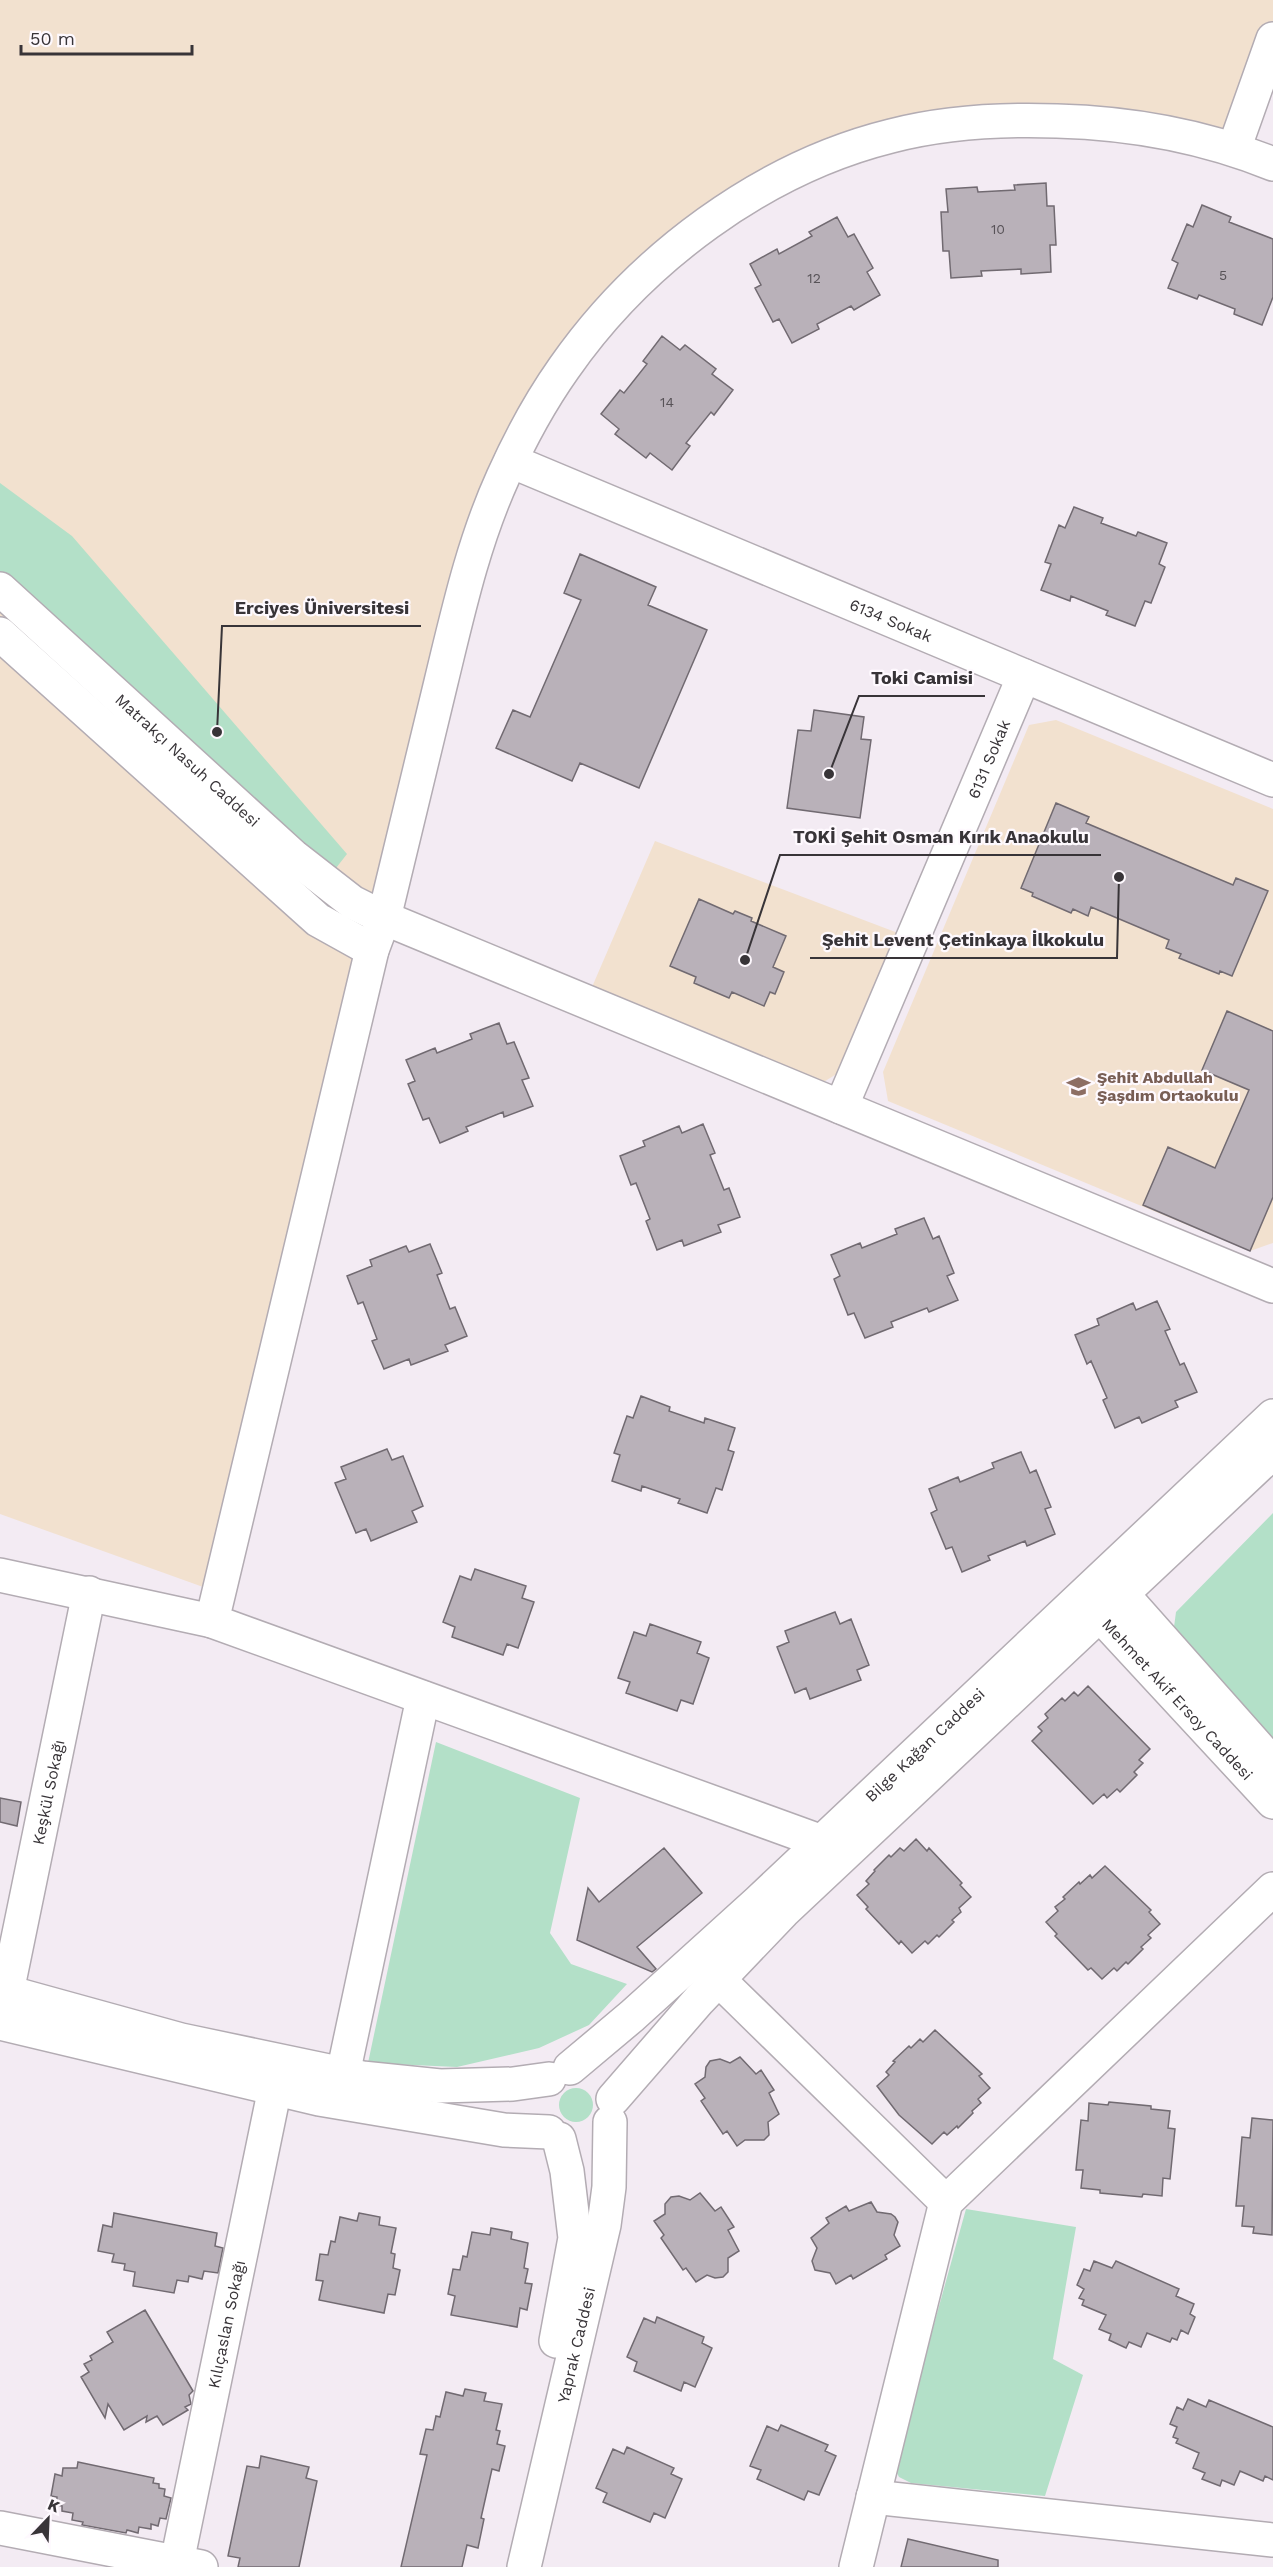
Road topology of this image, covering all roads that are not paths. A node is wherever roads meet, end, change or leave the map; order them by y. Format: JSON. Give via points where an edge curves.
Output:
{"nodes":[{"id":1,"x":1273,"y":39,"type":"edge"},
{"id":2,"x":1234,"y":149,"type":"junction"},
{"id":3,"x":1273,"y":164,"type":"edge"},
{"id":4,"x":511,"y":461,"type":"junction"},
{"id":5,"x":0,"y":589,"type":"edge"},
{"id":6,"x":0,"y":634,"type":"edge"},
{"id":7,"x":1024,"y":676,"type":"junction"},
{"id":8,"x":1273,"y":780,"type":"edge"},
{"id":9,"x":384,"y":918,"type":"junction"},
{"id":10,"x":372,"y":950,"type":"junction"},
{"id":11,"x":842,"y":1107,"type":"junction"},
{"id":12,"x":1273,"y":1286,"type":"edge"},
{"id":13,"x":1273,"y":1416,"type":"edge"},
{"id":14,"x":1273,"y":1452,"type":"edge"},
{"id":15,"x":0,"y":1575,"type":"edge"},
{"id":16,"x":89,"y":1593,"type":"junction"},
{"id":17,"x":1103,"y":1595,"type":"junction"},
{"id":18,"x":212,"y":1621,"type":"junction"},
{"id":19,"x":423,"y":1698,"type":"junction"},
{"id":20,"x":1273,"y":1764,"type":"edge"},
{"id":21,"x":1273,"y":1802,"type":"edge"},
{"id":22,"x":822,"y":1842,"type":"junction"},
{"id":23,"x":1273,"y":1889,"type":"edge"},
{"id":24,"x":718,"y":1979,"type":"junction"},
{"id":25,"x":4,"y":1991,"type":"edge"},
{"id":26,"x":0,"y":2023,"type":"edge"},
{"id":27,"x":559,"y":2073,"type":"junction"},
{"id":28,"x":343,"y":2074,"type":"junction"},
{"id":29,"x":275,"y":2088,"type":"junction"},
{"id":30,"x":611,"y":2110,"type":"junction"},
{"id":31,"x":554,"y":2135,"type":"junction"},
{"id":32,"x":946,"y":2202,"type":"junction"},
{"id":33,"x":873,"y":2497,"type":"junction"},
{"id":34,"x":0,"y":2528,"type":"edge"},
{"id":35,"x":1273,"y":2540,"type":"edge"},
{"id":36,"x":185,"y":2565,"type":"edge"},
{"id":37,"x":504,"y":2567,"type":"edge"},
{"id":38,"x":524,"y":2567,"type":"edge"},
{"id":39,"x":856,"y":2567,"type":"edge"}],
"edges":[{"from":1,"to":2,"type":"street"},
{"from":2,"to":3,"type":"street"},
{"from":2,"to":4,"type":"street","via":[[1116,125],[1028,120],[931,127],[816,161],[730,207],[611,309],[563,369]]},
{"from":4,"to":7,"type":"street","name":"6134 Sokak"},
{"from":4,"to":9,"type":"street","via":[[468,573]]},
{"from":5,"to":9,"type":"street","name":"Matrakçı Nasuh Caddesi","via":[[293,856],[352,902]]},
{"from":6,"to":10,"type":"street","name":"Matrakçı Nasuh Caddesi","via":[[318,920]]},
{"from":7,"to":8,"type":"street","name":"6134 Sokak"},
{"from":7,"to":11,"type":"street","name":"6131 Sokak"},
{"from":9,"to":10,"type":"street"},
{"from":9,"to":11,"type":"street","name":"Matrakçı Nasuh Caddesi"},
{"from":10,"to":18,"type":"street"},
{"from":11,"to":12,"type":"street","name":"Matrakçı Nasuh Caddesi"},
{"from":13,"to":17,"type":"street","name":"Bilge Kağan Caddesi"},
{"from":14,"to":17,"type":"street","name":"Bilge Kağan Caddesi"},
{"from":15,"to":16,"type":"street"},
{"from":16,"to":18,"type":"street"},
{"from":16,"to":25,"type":"street","name":"Keşkül Sokağı"},
{"from":17,"to":20,"type":"street","name":"Mehmet Akif Ersoy Caddesi"},
{"from":17,"to":21,"type":"street","name":"Mehmet Akif Ersoy Caddesi"},
{"from":17,"to":22,"type":"street","name":"Bilge Kağan Caddesi"},
{"from":17,"to":24,"type":"street","name":"Bilge Kağan Caddesi"},
{"from":18,"to":19,"type":"street"},
{"from":19,"to":22,"type":"street"},
{"from":19,"to":28,"type":"street"},
{"from":22,"to":27,"type":"street","name":"Bilge Kağan Caddesi","via":[[640,2008]]},
{"from":23,"to":32,"type":"street"},
{"from":24,"to":30,"type":"street","name":"Bilge Kağan Caddesi"},
{"from":24,"to":32,"type":"street"},
{"from":25,"to":28,"type":"street","via":[[181,2040]]},
{"from":26,"to":29,"type":"street"},
{"from":27,"to":28,"type":"street","via":[[513,2084],[440,2086]]},
{"from":27,"to":30,"type":"street","via":[[593,2072],[602,2078],[609,2088]]},
{"from":27,"to":31,"type":"street","via":[[542,2088],[538,2100],[543,2122]]},
{"from":29,"to":31,"type":"street","via":[[319,2099]]},
{"from":29,"to":36,"type":"street","name":"Kılıçaslan Sokağı"},
{"from":30,"to":31,"type":"street","via":[[593,2138],[570,2142]]},
{"from":30,"to":38,"type":"street","name":"Yaprak Caddesi","via":[[604,2225]]},
{"from":31,"to":37,"type":"street","name":"Yaprak Caddesi","via":[[569,2181],[575,2238],[557,2338]]},
{"from":32,"to":33,"type":"street"},
{"from":33,"to":35,"type":"street"},
{"from":33,"to":39,"type":"street"},
{"from":34,"to":36,"type":"street"}]}
